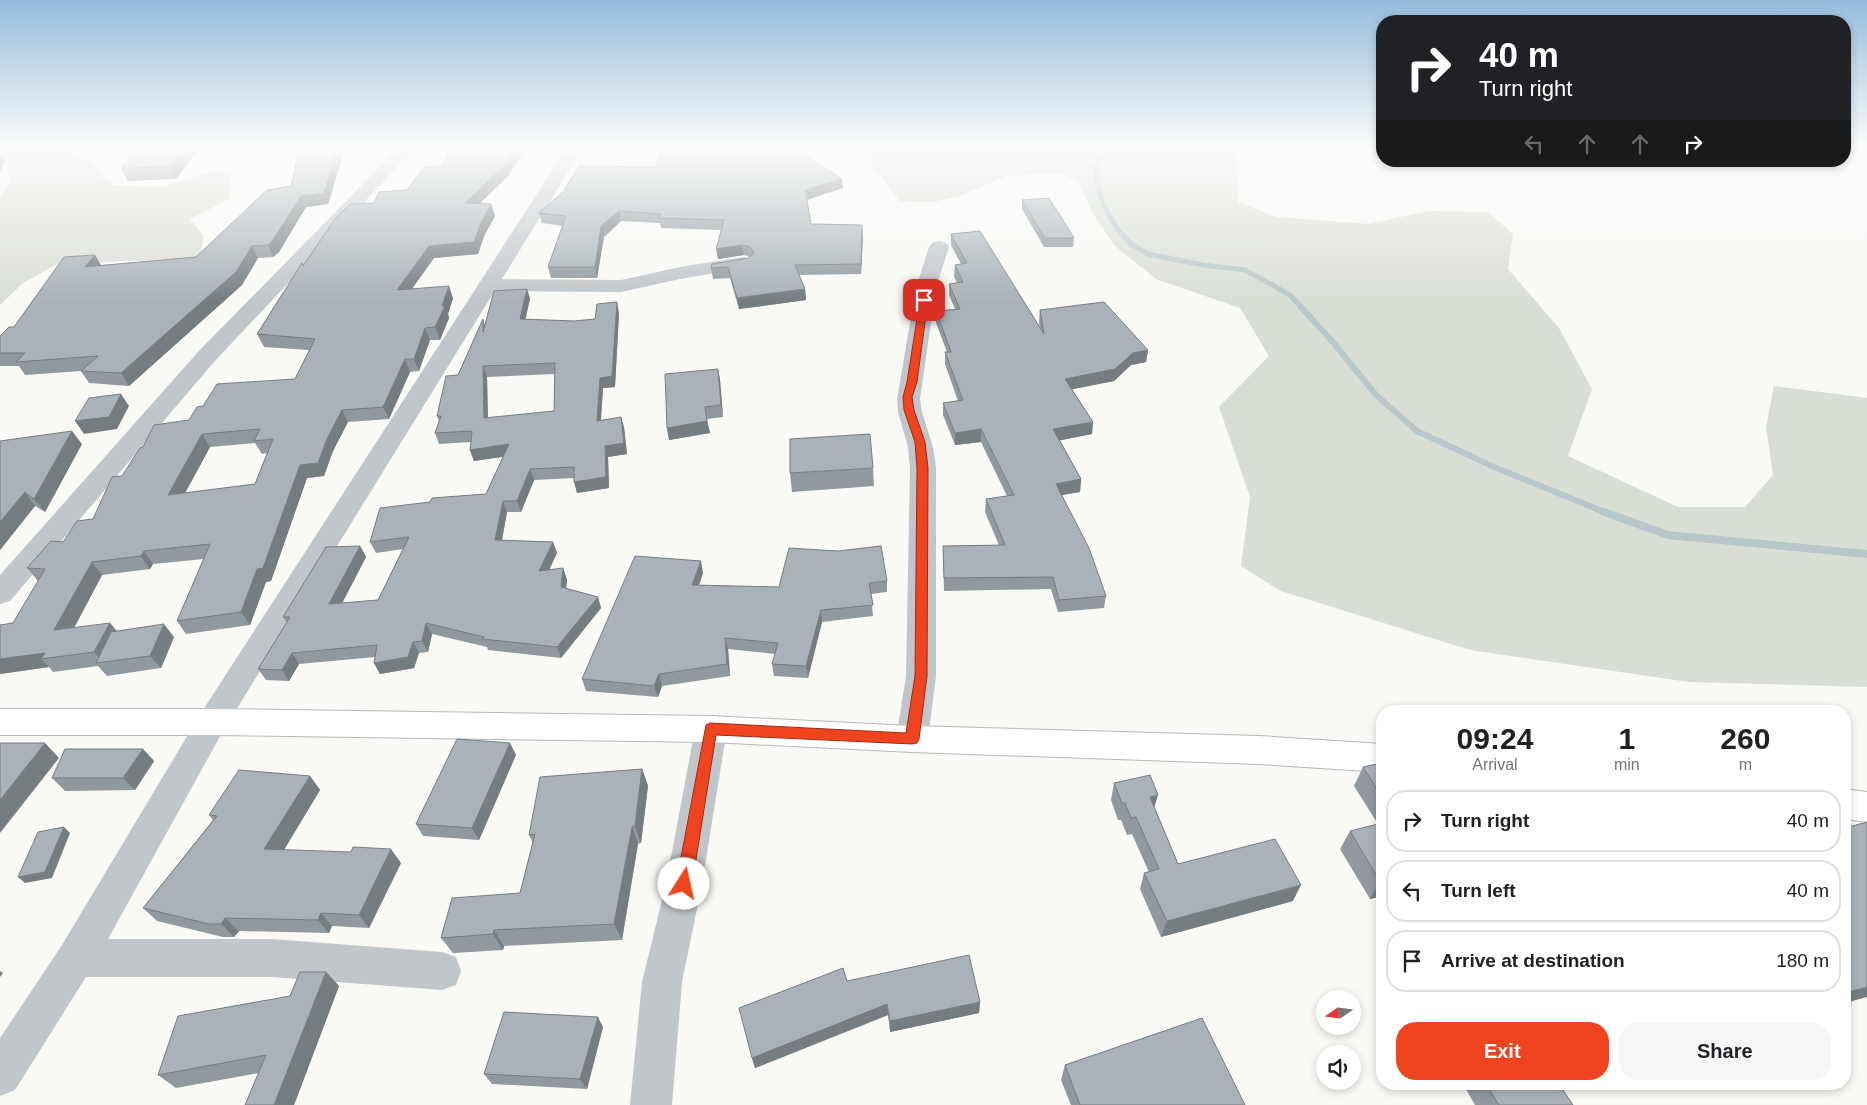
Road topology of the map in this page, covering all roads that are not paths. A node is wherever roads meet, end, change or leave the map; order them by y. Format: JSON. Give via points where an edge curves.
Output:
{"nodes":[{"id":1,"x":359,"y":198,"type":"edge"},
{"id":2,"x":544,"y":198,"type":"edge"},
{"id":3,"x":939,"y":247,"type":"dead end"},
{"id":4,"x":743,"y":263,"type":"edge"},
{"id":5,"x":488,"y":286,"type":"junction"},
{"id":6,"x":0,"y":594,"type":"edge"},
{"id":7,"x":0,"y":722,"type":"edge"},
{"id":8,"x":212,"y":722,"type":"junction"},
{"id":9,"x":710,"y":729,"type":"junction"},
{"id":10,"x":912,"y":739,"type":"junction"},
{"id":11,"x":1376,"y":758,"type":"edge"},
{"id":12,"x":1851,"y":805,"type":"edge"},
{"id":13,"x":1867,"y":807,"type":"edge"},
{"id":14,"x":76,"y":958,"type":"junction"},
{"id":15,"x":442,"y":972,"type":"dead end"},
{"id":16,"x":0,"y":1075,"type":"edge"},
{"id":17,"x":651,"y":1105,"type":"edge"}],
"edges":[{"from":1,"to":6,"type":"street","via":[[206,357]]},
{"from":2,"to":5,"type":"street"},
{"from":3,"to":10,"type":"street","via":[[926,288],[908,397],[923,468],[921,676]]},
{"from":4,"to":5,"type":"street","via":[[621,286]]},
{"from":5,"to":8,"type":"street"},
{"from":7,"to":8,"type":"highway"},
{"from":8,"to":9,"type":"highway"},
{"from":8,"to":14,"type":"street"},
{"from":9,"to":10,"type":"highway"},
{"from":9,"to":17,"type":"street","via":[[684,884],[662,982]]},
{"from":10,"to":11,"type":"highway","via":[[1260,750]]},
{"from":12,"to":13,"type":"highway"},
{"from":14,"to":15,"type":"street","via":[[272,958]]},
{"from":14,"to":16,"type":"street"}]}
